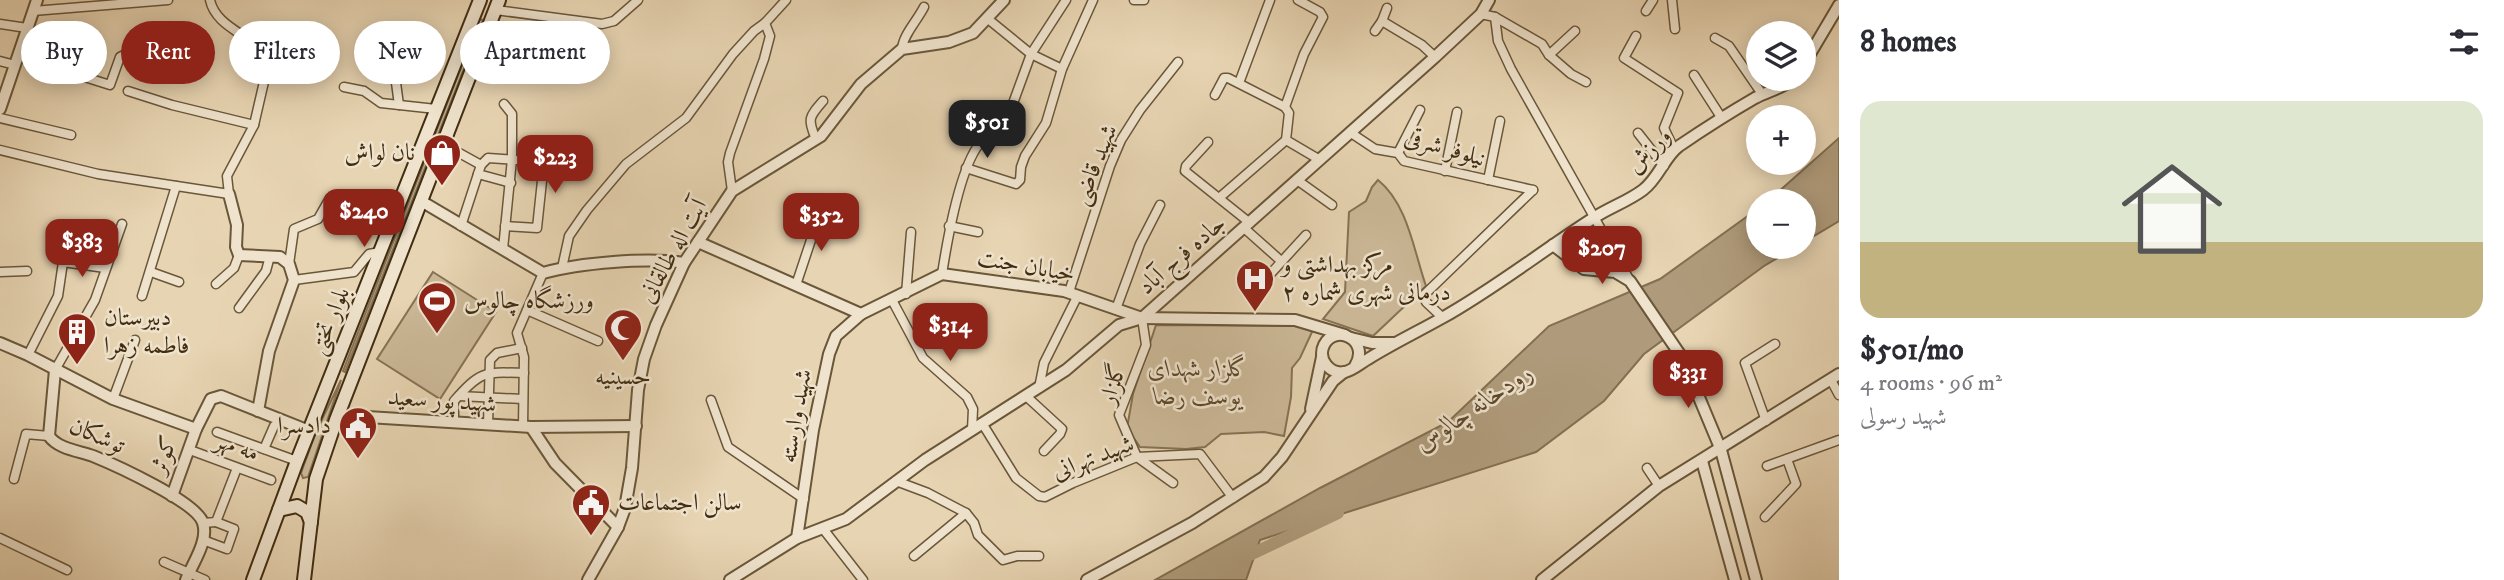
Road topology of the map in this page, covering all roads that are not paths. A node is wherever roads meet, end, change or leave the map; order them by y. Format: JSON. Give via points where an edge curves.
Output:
{"nodes":[{"id":1,"x":37,"y":0,"type":"edge"},
{"id":2,"x":168,"y":0,"type":"edge"},
{"id":3,"x":210,"y":0,"type":"edge"},
{"id":4,"x":638,"y":0,"type":"edge"},
{"id":5,"x":786,"y":0,"type":"edge"},
{"id":6,"x":1004,"y":0,"type":"edge"},
{"id":7,"x":1066,"y":0,"type":"edge"},
{"id":8,"x":1093,"y":0,"type":"edge"},
{"id":9,"x":1134,"y":0,"type":"edge"},
{"id":10,"x":1144,"y":0,"type":"edge"},
{"id":11,"x":1269,"y":0,"type":"edge"},
{"id":12,"x":1298,"y":0,"type":"edge"},
{"id":13,"x":1489,"y":0,"type":"edge"},
{"id":14,"x":1653,"y":0,"type":"edge"},
{"id":15,"x":1672,"y":0,"type":"edge"},
{"id":16,"x":1839,"y":5,"type":"edge"},
{"id":17,"x":478,"y":6,"type":"edge"},
{"id":18,"x":924,"y":7,"type":"dead end"},
{"id":19,"x":1387,"y":8,"type":"dead end"},
{"id":20,"x":496,"y":9,"type":"edge"},
{"id":21,"x":33,"y":11,"type":"junction"},
{"id":22,"x":1646,"y":11,"type":"dead end"},
{"id":23,"x":1481,"y":14,"type":"junction"},
{"id":24,"x":1495,"y":17,"type":"junction"},
{"id":25,"x":988,"y":19,"type":"junction"},
{"id":26,"x":29,"y":21,"type":"edge"},
{"id":27,"x":1382,"y":21,"type":"junction"},
{"id":28,"x":765,"y":23,"type":"junction"},
{"id":29,"x":0,"y":24,"type":"edge"},
{"id":30,"x":21,"y":27,"type":"edge"},
{"id":31,"x":1675,"y":29,"type":"dead end"},
{"id":32,"x":1375,"y":31,"type":"dead end"},
{"id":33,"x":1575,"y":31,"type":"dead end"},
{"id":34,"x":1636,"y":36,"type":"dead end"},
{"id":35,"x":1715,"y":38,"type":"dead end"},
{"id":36,"x":1816,"y":44,"type":"edge"},
{"id":37,"x":21,"y":46,"type":"edge"},
{"id":38,"x":902,"y":49,"type":"junction"},
{"id":39,"x":1031,"y":54,"type":"junction"},
{"id":40,"x":1549,"y":55,"type":"junction"},
{"id":41,"x":121,"y":56,"type":"edge"},
{"id":42,"x":1435,"y":57,"type":"junction"},
{"id":43,"x":0,"y":61,"type":"edge"},
{"id":44,"x":16,"y":61,"type":"junction"},
{"id":45,"x":1178,"y":62,"type":"dead end"},
{"id":46,"x":1062,"y":69,"type":"junction"},
{"id":47,"x":1694,"y":75,"type":"dead end"},
{"id":48,"x":1586,"y":82,"type":"dead end"},
{"id":49,"x":1239,"y":83,"type":"junction"},
{"id":50,"x":396,"y":84,"type":"edge"},
{"id":51,"x":344,"y":88,"type":"dead end"},
{"id":52,"x":128,"y":91,"type":"dead end"},
{"id":53,"x":1769,"y":91,"type":"edge"},
{"id":54,"x":1762,"y":94,"type":"junction"},
{"id":55,"x":1216,"y":95,"type":"dead end"},
{"id":56,"x":823,"y":101,"type":"dead end"},
{"id":57,"x":504,"y":104,"type":"dead end"},
{"id":58,"x":399,"y":105,"type":"junction"},
{"id":59,"x":1285,"y":107,"type":"junction"},
{"id":60,"x":0,"y":109,"type":"edge"},
{"id":61,"x":436,"y":109,"type":"junction"},
{"id":62,"x":1420,"y":110,"type":"dead end"},
{"id":63,"x":1457,"y":112,"type":"dead end"},
{"id":64,"x":1721,"y":117,"type":"junction"},
{"id":65,"x":0,"y":118,"type":"edge"},
{"id":66,"x":1500,"y":121,"type":"dead end"},
{"id":67,"x":254,"y":125,"type":"junction"},
{"id":68,"x":1351,"y":133,"type":"junction"},
{"id":69,"x":1638,"y":133,"type":"dead end"},
{"id":70,"x":71,"y":135,"type":"dead end"},
{"id":71,"x":816,"y":139,"type":"junction"},
{"id":72,"x":1286,"y":140,"type":"junction"},
{"id":73,"x":1208,"y":142,"type":"dead end"},
{"id":74,"x":443,"y":144,"type":"junction"},
{"id":75,"x":1674,"y":149,"type":"junction"},
{"id":76,"x":0,"y":150,"type":"edge"},
{"id":77,"x":1398,"y":153,"type":"junction"},
{"id":78,"x":512,"y":159,"type":"junction"},
{"id":79,"x":1320,"y":160,"type":"junction"},
{"id":80,"x":1664,"y":166,"type":"junction"},
{"id":81,"x":479,"y":169,"type":"junction"},
{"id":82,"x":967,"y":169,"type":"junction"},
{"id":83,"x":1446,"y":171,"type":"junction"},
{"id":84,"x":1297,"y":180,"type":"junction"},
{"id":85,"x":1488,"y":180,"type":"junction"},
{"id":86,"x":511,"y":183,"type":"junction"},
{"id":87,"x":176,"y":186,"type":"junction"},
{"id":88,"x":732,"y":191,"type":"junction"},
{"id":89,"x":229,"y":194,"type":"junction"},
{"id":90,"x":330,"y":198,"type":"dead end"},
{"id":91,"x":1219,"y":198,"type":"junction"},
{"id":92,"x":421,"y":201,"type":"junction"},
{"id":93,"x":1160,"y":205,"type":"dead end"},
{"id":94,"x":1332,"y":205,"type":"dead end"},
{"id":95,"x":820,"y":213,"type":"dead end"},
{"id":96,"x":1594,"y":217,"type":"junction"},
{"id":97,"x":122,"y":224,"type":"dead end"},
{"id":98,"x":461,"y":226,"type":"junction"},
{"id":99,"x":505,"y":226,"type":"junction"},
{"id":100,"x":949,"y":226,"type":"junction"},
{"id":101,"x":1247,"y":226,"type":"junction"},
{"id":102,"x":911,"y":232,"type":"dead end"},
{"id":103,"x":978,"y":232,"type":"dead end"},
{"id":104,"x":1306,"y":235,"type":"dead end"},
{"id":105,"x":698,"y":242,"type":"junction"},
{"id":106,"x":1553,"y":245,"type":"junction"},
{"id":107,"x":503,"y":249,"type":"junction"},
{"id":108,"x":380,"y":252,"type":"junction"},
{"id":109,"x":239,"y":254,"type":"junction"},
{"id":110,"x":270,"y":256,"type":"junction"},
{"id":111,"x":1281,"y":261,"type":"junction"},
{"id":112,"x":684,"y":263,"type":"junction"},
{"id":113,"x":289,"y":264,"type":"junction"},
{"id":114,"x":105,"y":268,"type":"junction"},
{"id":115,"x":562,"y":268,"type":"junction"},
{"id":116,"x":27,"y":271,"type":"dead end"},
{"id":117,"x":0,"y":272,"type":"edge"},
{"id":118,"x":151,"y":272,"type":"junction"},
{"id":119,"x":543,"y":273,"type":"junction"},
{"id":120,"x":942,"y":274,"type":"junction"},
{"id":121,"x":294,"y":279,"type":"junction"},
{"id":122,"x":179,"y":282,"type":"dead end"},
{"id":123,"x":1630,"y":282,"type":"junction"},
{"id":124,"x":216,"y":284,"type":"dead end"},
{"id":125,"x":796,"y":285,"type":"junction"},
{"id":126,"x":906,"y":293,"type":"junction"},
{"id":127,"x":1073,"y":294,"type":"junction"},
{"id":128,"x":1251,"y":295,"type":"dead end"},
{"id":129,"x":142,"y":296,"type":"dead end"},
{"id":130,"x":892,"y":300,"type":"junction"},
{"id":131,"x":239,"y":308,"type":"dead end"},
{"id":132,"x":1116,"y":309,"type":"junction"},
{"id":133,"x":527,"y":310,"type":"junction"},
{"id":134,"x":861,"y":314,"type":"junction"},
{"id":135,"x":1142,"y":318,"type":"junction"},
{"id":136,"x":1443,"y":318,"type":"junction"},
{"id":137,"x":1318,"y":326,"type":"junction"},
{"id":138,"x":1348,"y":337,"type":"junction"},
{"id":139,"x":135,"y":340,"type":"dead end"},
{"id":140,"x":598,"y":341,"type":"dead end"},
{"id":141,"x":0,"y":343,"type":"edge"},
{"id":142,"x":1394,"y":343,"type":"junction"},
{"id":143,"x":1775,"y":344,"type":"dead end"},
{"id":144,"x":522,"y":348,"type":"junction"},
{"id":145,"x":1323,"y":352,"type":"junction"},
{"id":146,"x":28,"y":355,"type":"junction"},
{"id":147,"x":1355,"y":366,"type":"junction"},
{"id":148,"x":55,"y":370,"type":"junction"},
{"id":149,"x":489,"y":372,"type":"junction"},
{"id":150,"x":1344,"y":372,"type":"junction"},
{"id":151,"x":524,"y":373,"type":"junction"},
{"id":152,"x":1836,"y":381,"type":"edge"},
{"id":153,"x":1038,"y":388,"type":"junction"},
{"id":154,"x":1839,"y":395,"type":"edge"},
{"id":155,"x":459,"y":396,"type":"junction"},
{"id":156,"x":1026,"y":396,"type":"junction"},
{"id":157,"x":489,"y":397,"type":"junction"},
{"id":158,"x":113,"y":399,"type":"junction"},
{"id":159,"x":523,"y":399,"type":"junction"},
{"id":160,"x":711,"y":400,"type":"dead end"},
{"id":161,"x":343,"y":404,"type":"junction"},
{"id":162,"x":258,"y":411,"type":"junction"},
{"id":163,"x":351,"y":416,"type":"junction"},
{"id":164,"x":1309,"y":416,"type":"junction"},
{"id":165,"x":336,"y":420,"type":"junction"},
{"id":166,"x":1766,"y":421,"type":"junction"},
{"id":167,"x":454,"y":422,"type":"junction"},
{"id":168,"x":488,"y":425,"type":"junction"},
{"id":169,"x":274,"y":426,"type":"dead end"},
{"id":170,"x":636,"y":426,"type":"junction"},
{"id":171,"x":527,"y":427,"type":"junction"},
{"id":172,"x":977,"y":427,"type":"junction"},
{"id":173,"x":196,"y":429,"type":"junction"},
{"id":174,"x":309,"y":431,"type":"junction"},
{"id":175,"x":217,"y":432,"type":"dead end"},
{"id":176,"x":49,"y":436,"type":"junction"},
{"id":177,"x":1839,"y":440,"type":"edge"},
{"id":178,"x":264,"y":449,"type":"junction"},
{"id":179,"x":190,"y":450,"type":"junction"},
{"id":180,"x":1721,"y":450,"type":"junction"},
{"id":181,"x":1044,"y":451,"type":"dead end"},
{"id":182,"x":1137,"y":457,"type":"junction"},
{"id":183,"x":1787,"y":459,"type":"junction"},
{"id":184,"x":1702,"y":461,"type":"junction"},
{"id":185,"x":1768,"y":466,"type":"dead end"},
{"id":186,"x":295,"y":467,"type":"junction"},
{"id":187,"x":237,"y":468,"type":"junction"},
{"id":188,"x":1647,"y":468,"type":"dead end"},
{"id":189,"x":14,"y":479,"type":"dead end"},
{"id":190,"x":316,"y":479,"type":"junction"},
{"id":191,"x":271,"y":480,"type":"dead end"},
{"id":192,"x":896,"y":481,"type":"junction"},
{"id":193,"x":1173,"y":483,"type":"dead end"},
{"id":194,"x":1659,"y":486,"type":"junction"},
{"id":195,"x":162,"y":490,"type":"junction"},
{"id":196,"x":1233,"y":498,"type":"junction"},
{"id":197,"x":804,"y":499,"type":"junction"},
{"id":198,"x":279,"y":510,"type":"junction"},
{"id":199,"x":966,"y":513,"type":"junction"},
{"id":200,"x":1765,"y":517,"type":"dead end"},
{"id":201,"x":216,"y":522,"type":"junction"},
{"id":202,"x":203,"y":523,"type":"junction"},
{"id":203,"x":311,"y":523,"type":"junction"},
{"id":204,"x":618,"y":527,"type":"junction"},
{"id":205,"x":824,"y":530,"type":"junction"},
{"id":206,"x":0,"y":538,"type":"edge"},
{"id":207,"x":797,"y":538,"type":"junction"},
{"id":208,"x":203,"y":540,"type":"junction"},
{"id":209,"x":914,"y":555,"type":"dead end"},
{"id":210,"x":1039,"y":555,"type":"dead end"},
{"id":211,"x":164,"y":562,"type":"dead end"},
{"id":212,"x":67,"y":570,"type":"dead end"},
{"id":213,"x":188,"y":576,"type":"edge"},
{"id":214,"x":205,"y":580,"type":"edge"},
{"id":215,"x":253,"y":580,"type":"edge"},
{"id":216,"x":304,"y":580,"type":"edge"},
{"id":217,"x":588,"y":580,"type":"edge"},
{"id":218,"x":730,"y":580,"type":"edge"},
{"id":219,"x":863,"y":580,"type":"edge"},
{"id":220,"x":1087,"y":580,"type":"edge"},
{"id":221,"x":1542,"y":580,"type":"edge"},
{"id":222,"x":1735,"y":580,"type":"edge"},
{"id":223,"x":1756,"y":580,"type":"edge"}],
"edges":[{"from":1,"to":21,"type":"street"},
{"from":2,"to":21,"type":"street"},
{"from":3,"to":67,"type":"street","via":[[216,16],[263,50],[269,60]]},
{"from":4,"to":20,"type":"street","via":[[614,21],[602,24]]},
{"from":5,"to":28,"type":"street"},
{"from":6,"to":25,"type":"street"},
{"from":7,"to":39,"type":"street"},
{"from":8,"to":46,"type":"street"},
{"from":9,"to":10,"type":"street"},
{"from":11,"to":49,"type":"street"},
{"from":12,"to":59,"type":"street","via":[[1323,17]]},
{"from":13,"to":23,"type":"street","name":"جاده فرج آباد"},
{"from":14,"to":22,"type":"street"},
{"from":15,"to":31,"type":"street"},
{"from":16,"to":36,"type":"street"},
{"from":17,"to":20,"type":"main road"},
{"from":17,"to":61,"type":"main road","name":"بلوار تختی"},
{"from":18,"to":38,"type":"street","via":[[903,39]]},
{"from":19,"to":27,"type":"street"},
{"from":20,"to":74,"type":"main road","name":"بلوار تختی"},
{"from":21,"to":26,"type":"street"},
{"from":23,"to":24,"type":"street"},
{"from":23,"to":42,"type":"street","name":"جاده فرج آباد"},
{"from":24,"to":40,"type":"street","via":[[1542,44]]},
{"from":24,"to":96,"type":"street","via":[[1498,41],[1511,69]]},
{"from":25,"to":38,"type":"street","via":[[973,33],[949,42]]},
{"from":25,"to":39,"type":"street"},
{"from":27,"to":32,"type":"street"},
{"from":27,"to":42,"type":"street"},
{"from":28,"to":88,"type":"street","via":[[770,36],[767,48],[728,162]]},
{"from":28,"to":115,"type":"street","via":[[733,54],[686,118],[626,164],[587,210],[569,236]]},
{"from":29,"to":30,"type":"street"},
{"from":33,"to":40,"type":"street"},
{"from":34,"to":75,"type":"street","via":[[1624,58],[1678,93],[1664,128]]},
{"from":35,"to":54,"type":"street","via":[[1729,46]]},
{"from":37,"to":44,"type":"street"},
{"from":38,"to":71,"type":"street","name":"آیت اله طالقانی","via":[[861,84]]},
{"from":39,"to":46,"type":"street"},
{"from":39,"to":82,"type":"street","via":[[1002,132],[986,136],[967,161]]},
{"from":40,"to":48,"type":"street"},
{"from":41,"to":44,"type":"street","via":[[110,85]]},
{"from":42,"to":68,"type":"street","name":"جاده فرج آباد"},
{"from":43,"to":44,"type":"street"},
{"from":44,"to":60,"type":"street"},
{"from":45,"to":127,"type":"street","name":"شهید قاضی","via":[[1121,140]]},
{"from":46,"to":82,"type":"street","via":[[1046,123],[1025,156],[1020,180],[1016,184]]},
{"from":47,"to":64,"type":"street"},
{"from":49,"to":55,"type":"street","via":[[1224,78]]},
{"from":49,"to":59,"type":"street"},
{"from":50,"to":58,"type":"street"},
{"from":51,"to":58,"type":"street"},
{"from":52,"to":67,"type":"street"},
{"from":53,"to":54,"type":"street","name":"ورزش"},
{"from":54,"to":64,"type":"street","name":"ورزش"},
{"from":56,"to":71,"type":"street","via":[[811,115]]},
{"from":57,"to":78,"type":"street","via":[[512,114]]},
{"from":58,"to":61,"type":"street"},
{"from":59,"to":72,"type":"street","via":[[1289,113]]},
{"from":61,"to":108,"type":"main road","name":"بلوار تختی"},
{"from":62,"to":77,"type":"street"},
{"from":63,"to":83,"type":"street"},
{"from":64,"to":75,"type":"street","name":"ورزش"},
{"from":65,"to":70,"type":"street"},
{"from":66,"to":85,"type":"street"},
{"from":67,"to":89,"type":"street","via":[[227,176]]},
{"from":68,"to":77,"type":"street","name":"نیلوفر شرقی","via":[[1374,149]]},
{"from":68,"to":79,"type":"street","name":"جاده فرج آباد"},
{"from":69,"to":80,"type":"street"},
{"from":71,"to":88,"type":"street","name":"آیت اله طالقانی"},
{"from":72,"to":79,"type":"street"},
{"from":72,"to":91,"type":"street"},
{"from":73,"to":91,"type":"street","via":[[1185,170]]},
{"from":74,"to":81,"type":"street"},
{"from":74,"to":92,"type":"main road","name":"بلوار تختی"},
{"from":75,"to":80,"type":"street","name":"ورزش"},
{"from":76,"to":87,"type":"street","via":[[98,174]]},
{"from":77,"to":83,"type":"street","name":"نیلوفر شرقی","via":[[1404,161]]},
{"from":78,"to":81,"type":"street","via":[[488,158]]},
{"from":78,"to":86,"type":"street"},
{"from":78,"to":99,"type":"street","via":[[544,162],[537,228]]},
{"from":79,"to":84,"type":"street","name":"جاده فرج آباد"},
{"from":80,"to":96,"type":"street","name":"ورزش","via":[[1642,191]]},
{"from":81,"to":86,"type":"street"},
{"from":81,"to":98,"type":"street"},
{"from":82,"to":100,"type":"street"},
{"from":83,"to":85,"type":"street","name":"نیلوفر شرقی"},
{"from":84,"to":94,"type":"street"},
{"from":84,"to":101,"type":"street","name":"جاده فرج آباد"},
{"from":85,"to":136,"type":"street","name":"نیلوفر شرقی","via":[[1533,190],[1424,295]]},
{"from":86,"to":99,"type":"street"},
{"from":87,"to":89,"type":"street"},
{"from":87,"to":118,"type":"street"},
{"from":88,"to":105,"type":"street","name":"آیت اله طالقانی"},
{"from":89,"to":109,"type":"street"},
{"from":90,"to":113,"type":"street","via":[[318,219],[294,229]]},
{"from":91,"to":101,"type":"street"},
{"from":92,"to":98,"type":"street"},
{"from":92,"to":161,"type":"main road","name":"بلوار تختی"},
{"from":93,"to":132,"type":"street"},
{"from":95,"to":125,"type":"street"},
{"from":96,"to":106,"type":"street","name":"ورزش"},
{"from":96,"to":123,"type":"street"},
{"from":97,"to":114,"type":"street"},
{"from":98,"to":107,"type":"street"},
{"from":99,"to":107,"type":"street"},
{"from":100,"to":103,"type":"street"},
{"from":100,"to":120,"type":"street"},
{"from":101,"to":111,"type":"street"},
{"from":101,"to":135,"type":"street","name":"جاده فرج آباد"},
{"from":102,"to":126,"type":"street"},
{"from":104,"to":111,"type":"street"},
{"from":105,"to":112,"type":"street","name":"آیت اله طالقانی"},
{"from":105,"to":125,"type":"street"},
{"from":106,"to":123,"type":"street","via":[[1584,269],[1615,272]]},
{"from":106,"to":136,"type":"street","name":"ورزش"},
{"from":107,"to":119,"type":"street"},
{"from":108,"to":121,"type":"street","via":[[369,254],[354,272]]},
{"from":108,"to":174,"type":"main road","name":"بلوار تختی"},
{"from":109,"to":110,"type":"street"},
{"from":109,"to":124,"type":"street","via":[[233,268]]},
{"from":110,"to":113,"type":"street"},
{"from":110,"to":131,"type":"street","via":[[266,271]]},
{"from":111,"to":128,"type":"street"},
{"from":112,"to":115,"type":"street","via":[[664,260]]},
{"from":112,"to":170,"type":"street","name":"آیت اله طالقانی","via":[[644,359]]},
{"from":113,"to":121,"type":"street"},
{"from":114,"to":146,"type":"street","via":[[63,262],[58,296]]},
{"from":114,"to":148,"type":"street","via":[[96,300]]},
{"from":115,"to":119,"type":"street"},
{"from":116,"to":117,"type":"street"},
{"from":118,"to":122,"type":"street"},
{"from":118,"to":129,"type":"street"},
{"from":119,"to":133,"type":"street"},
{"from":120,"to":126,"type":"street","name":"شهید وارسته"},
{"from":120,"to":127,"type":"street","name":"خیابان جنت"},
{"from":121,"to":162,"type":"street","via":[[270,351]]},
{"from":123,"to":180,"type":"street","via":[[1684,359]]},
{"from":125,"to":134,"type":"street"},
{"from":126,"to":130,"type":"street","name":"شهید وارسته"},
{"from":127,"to":132,"type":"street","name":"خیابان جنت"},
{"from":127,"to":153,"type":"street","name":"شهید قاضی"},
{"from":130,"to":134,"type":"street","name":"شهید وارسته"},
{"from":130,"to":172,"type":"street","via":[[923,358],[967,397]]},
{"from":132,"to":135,"type":"street","name":"خیابان جنت"},
{"from":133,"to":140,"type":"street"},
{"from":133,"to":144,"type":"street","via":[[517,333]]},
{"from":134,"to":197,"type":"street","name":"شهید وارسته","via":[[836,336],[829,354]]},
{"from":135,"to":137,"type":"street","via":[[1295,320]]},
{"from":135,"to":153,"type":"street","name":"جاده فرج آباد","via":[[1119,325]]},
{"from":135,"to":182,"type":"street","name":"گلزار","via":[[1146,345],[1119,415]]},
{"from":136,"to":142,"type":"street","name":"ورزش"},
{"from":137,"to":138,"type":"street"},
{"from":137,"to":145,"type":"street"},
{"from":138,"to":142,"type":"street"},
{"from":138,"to":145,"type":"street","via":[[1333,337]]},
{"from":138,"to":147,"type":"street","via":[[1359,348]]},
{"from":139,"to":158,"type":"street"},
{"from":141,"to":146,"type":"street"},
{"from":142,"to":147,"type":"street","name":"ورزش"},
{"from":143,"to":166,"type":"street","via":[[1745,363]]},
{"from":144,"to":149,"type":"street","via":[[496,353]]},
{"from":144,"to":151,"type":"street"},
{"from":145,"to":150,"type":"street","via":[[1328,368]]},
{"from":145,"to":164,"type":"street"},
{"from":146,"to":148,"type":"street"},
{"from":147,"to":150,"type":"street"},
{"from":148,"to":158,"type":"street"},
{"from":148,"to":176,"type":"street","name":"توشکان"},
{"from":149,"to":151,"type":"street"},
{"from":149,"to":155,"type":"street"},
{"from":149,"to":157,"type":"street"},
{"from":150,"to":164,"type":"street"},
{"from":151,"to":159,"type":"street"},
{"from":152,"to":154,"type":"street"},
{"from":152,"to":166,"type":"street"},
{"from":153,"to":156,"type":"street","name":"جاده فرج آباد"},
{"from":155,"to":157,"type":"street"},
{"from":155,"to":167,"type":"street","via":[[454,401]]},
{"from":156,"to":172,"type":"street","name":"جاده فرج آباد"},
{"from":156,"to":181,"type":"street","name":"شهید تهرانی","via":[[1062,429]]},
{"from":157,"to":159,"type":"street"},
{"from":157,"to":168,"type":"street"},
{"from":158,"to":173,"type":"street"},
{"from":159,"to":171,"type":"street"},
{"from":160,"to":197,"type":"street","via":[[727,447]]},
{"from":161,"to":163,"type":"street","name":"شهید پور سعید"},
{"from":161,"to":165,"type":"main road","name":"بلوار تختی"},
{"from":162,"to":173,"type":"street","name":"کوثر","via":[[221,396],[211,399]]},
{"from":162,"to":174,"type":"street","name":"کوثر"},
{"from":163,"to":165,"type":"street","name":"شهید پور سعید"},
{"from":163,"to":167,"type":"street","name":"شهید پور سعید"},
{"from":164,"to":196,"type":"street","via":[[1264,477]]},
{"from":165,"to":190,"type":"main road","name":"بلوار تختی"},
{"from":166,"to":180,"type":"street"},
{"from":167,"to":168,"type":"street","name":"شهید پور سعید"},
{"from":168,"to":171,"type":"street","name":"شهید پور سعید"},
{"from":169,"to":178,"type":"street"},
{"from":170,"to":171,"type":"street","name":"شهید پور سعید"},
{"from":170,"to":204,"type":"street","name":"آیت اله طالقانی","via":[[625,508]]},
{"from":171,"to":204,"type":"street","via":[[555,463]]},
{"from":172,"to":182,"type":"street","name":"شهید تهرانی","via":[[1016,478],[1039,496]]},
{"from":172,"to":192,"type":"street","name":"جاده فرج آباد"},
{"from":173,"to":179,"type":"street","name":"کوثر"},
{"from":174,"to":186,"type":"main road","name":"بلوار تختی"},
{"from":175,"to":178,"type":"street"},
{"from":176,"to":189,"type":"street","via":[[26,434]]},
{"from":176,"to":195,"type":"street","name":"توشکان","via":[[54,443],[94,456]]},
{"from":177,"to":183,"type":"street"},
{"from":178,"to":186,"type":"street"},
{"from":179,"to":187,"type":"street","name":"مه مهر"},
{"from":179,"to":195,"type":"street","name":"کوثر"},
{"from":180,"to":184,"type":"street"},
{"from":180,"to":223,"type":"street"},
{"from":182,"to":193,"type":"street"},
{"from":182,"to":196,"type":"street","name":"شهید تهرانی","via":[[1200,454]]},
{"from":183,"to":185,"type":"street"},
{"from":183,"to":200,"type":"street","via":[[1796,484]]},
{"from":184,"to":194,"type":"street"},
{"from":184,"to":222,"type":"street"},
{"from":186,"to":190,"type":"main road","via":[[295,480],[302,484]]},
{"from":186,"to":198,"type":"main road","name":"بلوار تختی"},
{"from":187,"to":191,"type":"street","name":"مه مهر"},
{"from":187,"to":201,"type":"street"},
{"from":188,"to":194,"type":"street"},
{"from":190,"to":203,"type":"main road","name":"بلوار تختی"},
{"from":192,"to":199,"type":"street"},
{"from":192,"to":205,"type":"street","name":"جاده فرج آباد"},
{"from":194,"to":221,"type":"street"},
{"from":195,"to":202,"type":"street","name":"توشکان","via":[[193,509]]},
{"from":196,"to":220,"type":"street"},
{"from":197,"to":207,"type":"street","name":"شهید وارسته"},
{"from":198,"to":203,"type":"main road","via":[[297,506],[307,512]]},
{"from":198,"to":215,"type":"main road","name":"بلوار تختی"},
{"from":199,"to":209,"type":"street"},
{"from":199,"to":210,"type":"street","via":[[978,535],[1003,559]]},
{"from":201,"to":202,"type":"street"},
{"from":201,"to":208,"type":"street","via":[[234,528],[227,549]]},
{"from":202,"to":208,"type":"street"},
{"from":203,"to":216,"type":"main road","name":"بلوار تختی"},
{"from":204,"to":217,"type":"street","name":"آیت اله طالقانی"},
{"from":205,"to":207,"type":"street","name":"جاده فرج آباد"},
{"from":205,"to":219,"type":"street"},
{"from":206,"to":212,"type":"street"},
{"from":207,"to":218,"type":"street","name":"جاده فرج آباد"},
{"from":208,"to":213,"type":"street"},
{"from":211,"to":213,"type":"street"},
{"from":213,"to":214,"type":"street"}]}
